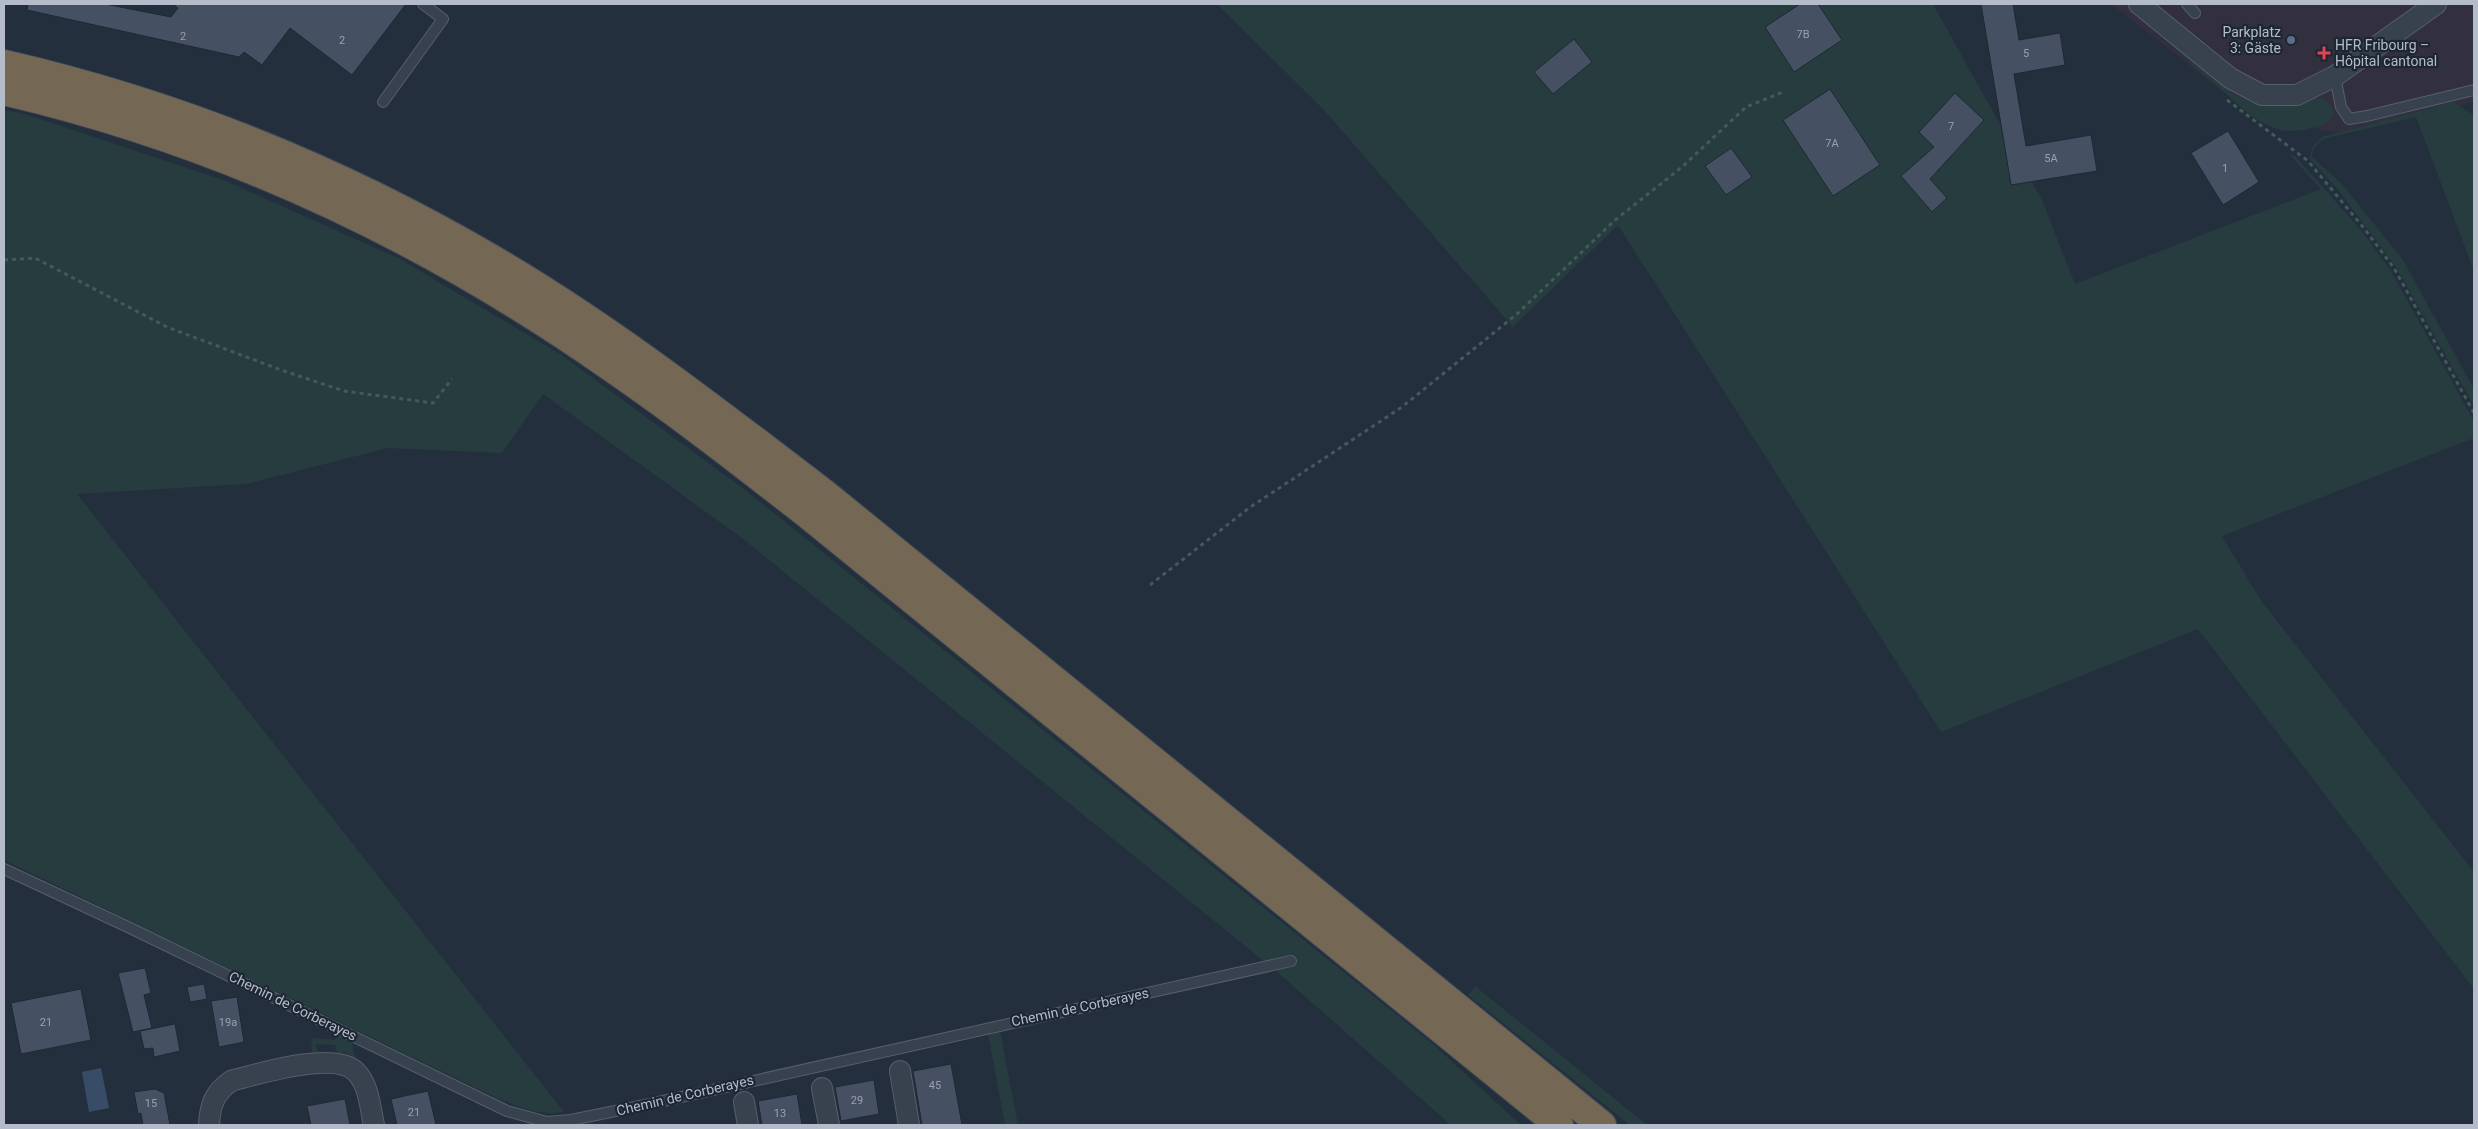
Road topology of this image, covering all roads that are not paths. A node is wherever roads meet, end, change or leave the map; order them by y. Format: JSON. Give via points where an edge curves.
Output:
{"nodes":[{"id":1,"x":423,"y":4,"type":"edge"},
{"id":2,"x":2140,"y":4,"type":"edge"},
{"id":3,"x":2186,"y":4,"type":"edge"},
{"id":4,"x":2436,"y":4,"type":"edge"},
{"id":5,"x":2195,"y":13,"type":"dead end"},
{"id":6,"x":4,"y":64,"type":"edge"},
{"id":7,"x":2335,"y":76,"type":"junction"},
{"id":8,"x":2474,"y":90,"type":"edge"},
{"id":9,"x":4,"y":91,"type":"edge"},
{"id":10,"x":383,"y":102,"type":"dead end"},
{"id":11,"x":4,"y":869,"type":"edge"},
{"id":12,"x":1290,"y":962,"type":"dead end"},
{"id":13,"x":900,"y":1071,"type":"dead end"},
{"id":14,"x":822,"y":1088,"type":"dead end"},
{"id":15,"x":744,"y":1102,"type":"dead end"},
{"id":16,"x":210,"y":1125,"type":"edge"},
{"id":17,"x":374,"y":1125,"type":"edge"},
{"id":18,"x":748,"y":1125,"type":"edge"},
{"id":19,"x":829,"y":1125,"type":"edge"},
{"id":20,"x":909,"y":1125,"type":"edge"},
{"id":21,"x":1559,"y":1125,"type":"edge"},
{"id":22,"x":1602,"y":1125,"type":"edge"}],
"edges":[{"from":1,"to":10,"type":"lane","via":[[443,19]]},
{"from":2,"to":7,"type":"street","via":[[2230,78],[2262,95],[2297,94]]},
{"from":3,"to":5,"type":"lane"},
{"from":4,"to":7,"type":"street"},
{"from":6,"to":22,"type":"highway","via":[[84,84],[180,114],[321,170],[456,239],[586,319],[706,403],[832,500]]},
{"from":7,"to":8,"type":"lane","via":[[2341,108],[2349,118]]},
{"from":9,"to":21,"type":"highway","via":[[171,139],[310,195],[444,262],[571,340],[690,424],[807,514]]},
{"from":11,"to":12,"type":"lane","name":"Chemin de Corberayes","via":[[507,1111],[547,1122],[650,1104]]},
{"from":13,"to":20,"type":"street"},
{"from":14,"to":19,"type":"street"},
{"from":15,"to":18,"type":"street"},
{"from":16,"to":17,"type":"street","via":[[210,1108],[219,1090],[231,1081],[321,1062],[341,1062],[356,1071],[367,1089]]}]}
